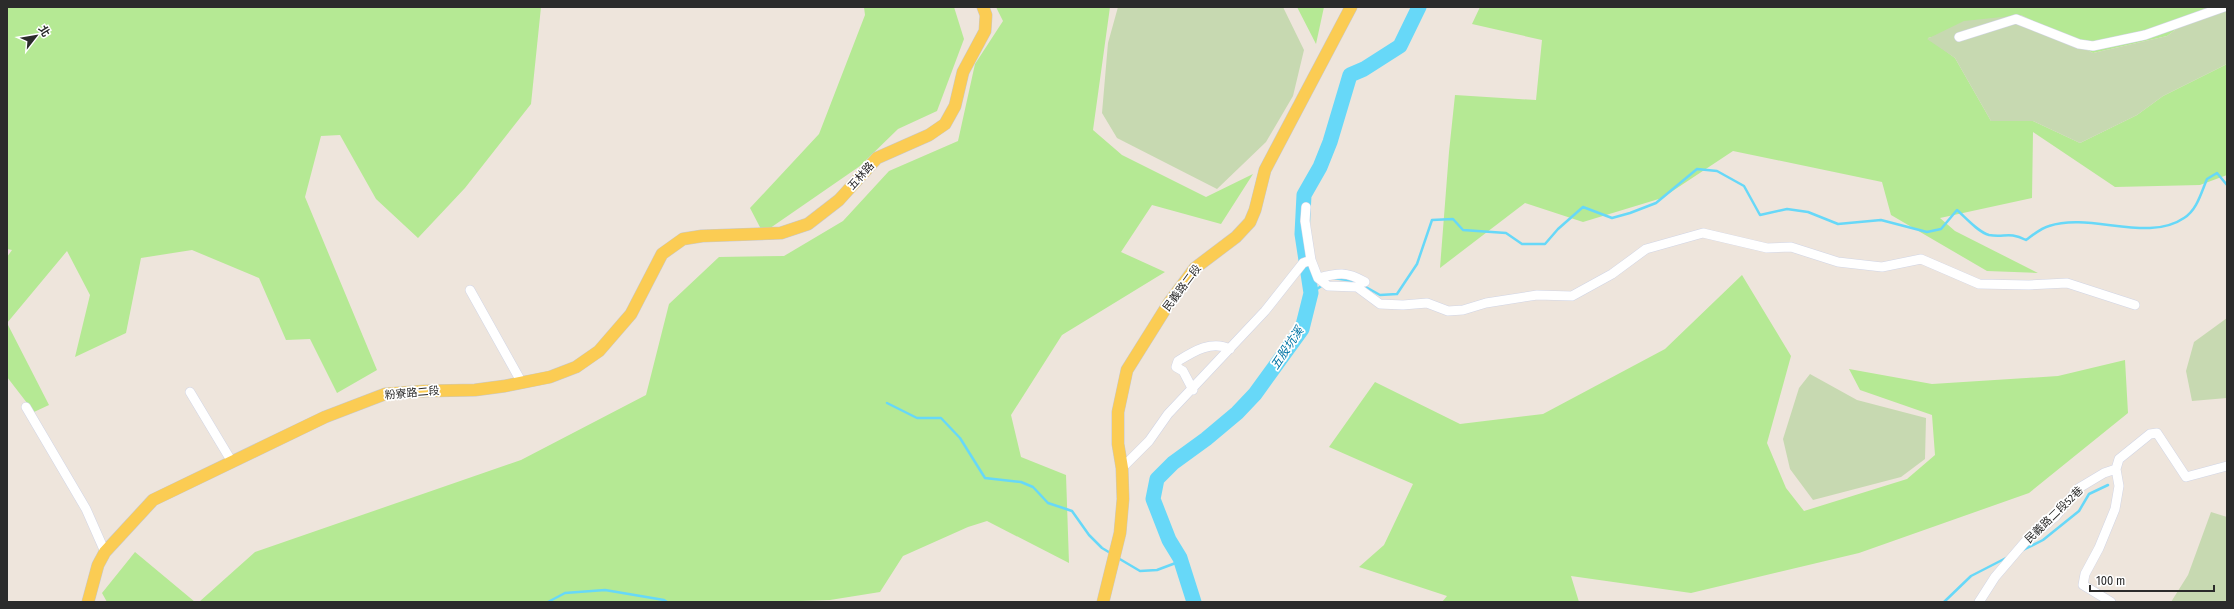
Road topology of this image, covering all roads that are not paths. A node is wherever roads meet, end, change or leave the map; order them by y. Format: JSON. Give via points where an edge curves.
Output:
{"nodes":[{"id":1,"x":982,"y":7,"type":"edge"},
{"id":2,"x":1352,"y":7,"type":"edge"},
{"id":3,"x":2224,"y":7,"type":"edge"},
{"id":4,"x":1959,"y":37,"type":"dead end"},
{"id":5,"x":1306,"y":207,"type":"dead end"},
{"id":6,"x":702,"y":236,"type":"joint"},
{"id":7,"x":1307,"y":262,"type":"junction"},
{"id":8,"x":1318,"y":278,"type":"junction"},
{"id":9,"x":1365,"y":282,"type":"dead end"},
{"id":10,"x":470,"y":290,"type":"dead end"},
{"id":11,"x":2135,"y":305,"type":"dead end"},
{"id":12,"x":1230,"y":349,"type":"junction"},
{"id":13,"x":522,"y":383,"type":"junction"},
{"id":14,"x":1193,"y":390,"type":"junction"},
{"id":15,"x":190,"y":392,"type":"dead end"},
{"id":16,"x":26,"y":407,"type":"dead end"},
{"id":17,"x":232,"y":462,"type":"junction"},
{"id":18,"x":2227,"y":466,"type":"edge"},
{"id":19,"x":1122,"y":468,"type":"junction"},
{"id":20,"x":2116,"y":469,"type":"junction"},
{"id":21,"x":105,"y":552,"type":"junction"},
{"id":22,"x":88,"y":602,"type":"edge"},
{"id":23,"x":1103,"y":602,"type":"edge"},
{"id":24,"x":1979,"y":602,"type":"edge"},
{"id":25,"x":2111,"y":602,"type":"edge"}],
"edges":[{"from":1,"to":6,"type":"main road","name":"五林路","via":[[986,15],[985,31],[962,72],[955,106],[945,124],[929,135],[877,158],[839,200],[808,224],[781,234]]},
{"from":2,"to":19,"type":"main road","name":"民義路二段","via":[[1265,170],[1250,222],[1236,237],[1195,268],[1169,303],[1127,370],[1118,412],[1118,444]]},
{"from":3,"to":4,"type":"street","via":[[2146,35],[2093,46],[2079,44],[2016,19]]},
{"from":5,"to":7,"type":"street"},
{"from":6,"to":13,"type":"main road","name":"粉寮路二段","via":[[683,239],[662,254],[631,314],[599,352],[576,367],[550,377]]},
{"from":7,"to":8,"type":"street"},
{"from":7,"to":12,"type":"street"},
{"from":8,"to":9,"type":"street","via":[[1340,273],[1355,276]]},
{"from":8,"to":11,"type":"street","via":[[1328,286],[1358,287],[1380,304],[1427,302],[1448,311],[1463,310],[1486,302],[1537,294],[1572,296],[1612,274],[1646,249],[1703,233],[1767,248],[1791,247],[1838,262],[1882,268],[1921,259],[1979,284],[2067,283]]},
{"from":10,"to":13,"type":"street"},
{"from":12,"to":14,"type":"street"},
{"from":12,"to":14,"type":"street","via":[[1220,344],[1204,347],[1178,361],[1176,367],[1183,371]]},
{"from":13,"to":17,"type":"main road","name":"粉寮路二段","via":[[475,390],[385,394],[325,417]]},
{"from":14,"to":19,"type":"street","via":[[1168,414],[1149,441]]},
{"from":15,"to":17,"type":"street"},
{"from":16,"to":21,"type":"street","via":[[86,509]]},
{"from":17,"to":21,"type":"main road","name":"粉寮路二段","via":[[153,500]]},
{"from":18,"to":20,"type":"street","via":[[2186,477],[2157,433],[2150,434],[2119,459]]},
{"from":19,"to":23,"type":"main road","name":"民義路二段","via":[[1120,533]]},
{"from":20,"to":24,"type":"street","name":"民義路二段52巷","via":[[2079,488],[2056,516],[2026,542],[1995,577]]},
{"from":20,"to":25,"type":"street","via":[[2119,486],[2115,509],[2085,574],[2083,585]]},
{"from":21,"to":22,"type":"main road","name":"粉寮路二段","via":[[98,565]]}]}
